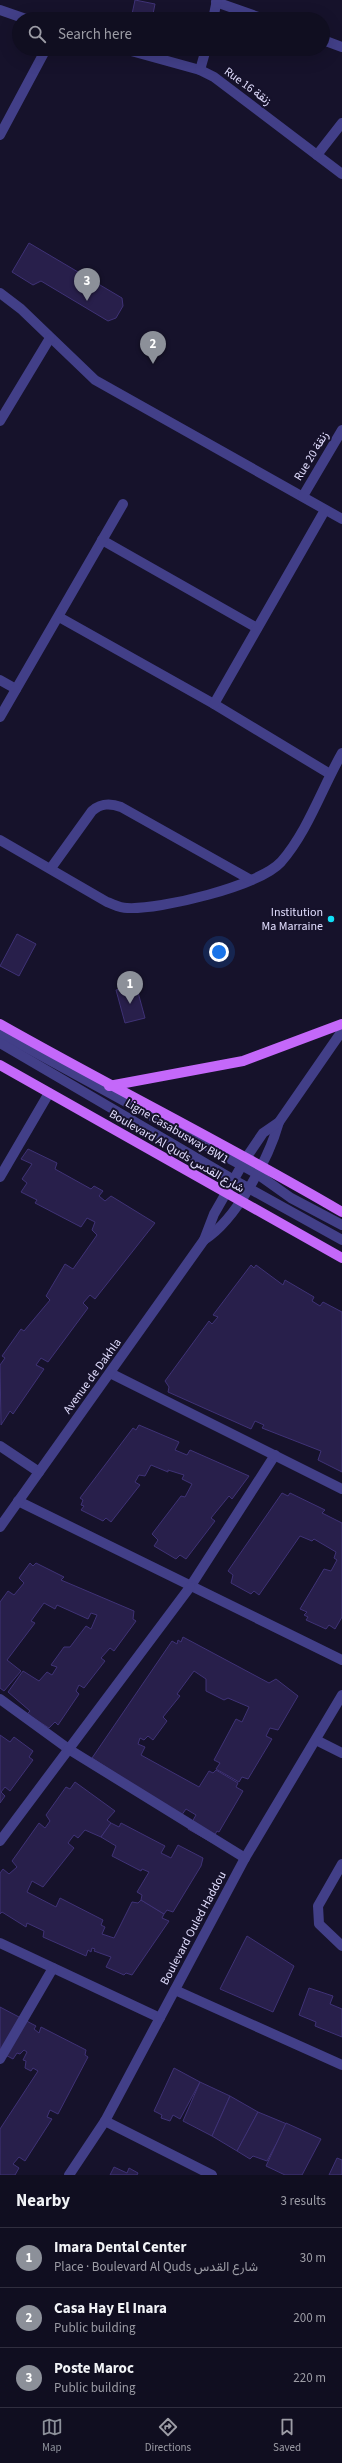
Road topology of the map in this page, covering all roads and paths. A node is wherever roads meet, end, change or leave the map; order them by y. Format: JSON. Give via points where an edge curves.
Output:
{"nodes":[{"id":1,"x":217,"y":1,"type":"edge"},
{"id":2,"x":0,"y":10,"type":"edge"},
{"id":3,"x":215,"y":12,"type":"edge"},
{"id":4,"x":246,"y":12,"type":"edge"},
{"id":5,"x":12,"y":14,"type":"edge"},
{"id":6,"x":330,"y":43,"type":"edge"},
{"id":7,"x":342,"y":47,"type":"edge"},
{"id":8,"x":42,"y":56,"type":"edge"},
{"id":9,"x":149,"y":56,"type":"edge"},
{"id":10,"x":204,"y":56,"type":"edge"},
{"id":11,"x":200,"y":70,"type":"junction"},
{"id":12,"x":342,"y":123,"type":"edge"},
{"id":13,"x":0,"y":135,"type":"edge"},
{"id":14,"x":317,"y":155,"type":"junction"},
{"id":15,"x":342,"y":174,"type":"edge"},
{"id":16,"x":0,"y":293,"type":"edge"},
{"id":17,"x":50,"y":338,"type":"junction"},
{"id":18,"x":0,"y":421,"type":"edge"},
{"id":19,"x":342,"y":430,"type":"edge"},
{"id":20,"x":303,"y":496,"type":"junction"},
{"id":21,"x":123,"y":504,"type":"dead end"},
{"id":22,"x":325,"y":510,"type":"junction"},
{"id":23,"x":342,"y":519,"type":"edge"},
{"id":24,"x":102,"y":540,"type":"junction"},
{"id":25,"x":59,"y":617,"type":"junction"},
{"id":26,"x":257,"y":628,"type":"junction"},
{"id":27,"x":0,"y":680,"type":"edge"},
{"id":28,"x":16,"y":689,"type":"junction"},
{"id":29,"x":214,"y":704,"type":"junction"},
{"id":30,"x":0,"y":717,"type":"edge"},
{"id":31,"x":342,"y":753,"type":"edge"},
{"id":32,"x":330,"y":774,"type":"junction"},
{"id":33,"x":0,"y":840,"type":"edge"},
{"id":34,"x":51,"y":868,"type":"junction"},
{"id":35,"x":251,"y":880,"type":"junction"},
{"id":36,"x":0,"y":1024,"type":"edge"},
{"id":37,"x":342,"y":1024,"type":"edge"},
{"id":38,"x":342,"y":1031,"type":"edge"},
{"id":39,"x":0,"y":1032,"type":"edge"},
{"id":40,"x":0,"y":1044,"type":"edge"},
{"id":41,"x":0,"y":1065,"type":"edge"},
{"id":42,"x":109,"y":1086,"type":"junction"},
{"id":43,"x":49,"y":1093,"type":"junction"},
{"id":44,"x":279,"y":1122,"type":"junction"},
{"id":45,"x":244,"y":1161,"type":"junction"},
{"id":46,"x":259,"y":1170,"type":"junction"},
{"id":47,"x":0,"y":1177,"type":"edge"},
{"id":48,"x":234,"y":1180,"type":"junction"},
{"id":49,"x":248,"y":1187,"type":"junction"},
{"id":50,"x":226,"y":1193,"type":"junction"},
{"id":51,"x":239,"y":1201,"type":"junction"},
{"id":52,"x":342,"y":1212,"type":"edge"},
{"id":53,"x":342,"y":1225,"type":"edge"},
{"id":54,"x":204,"y":1240,"type":"junction"},
{"id":55,"x":342,"y":1240,"type":"edge"},
{"id":56,"x":342,"y":1258,"type":"edge"},
{"id":57,"x":110,"y":1373,"type":"junction"},
{"id":58,"x":0,"y":1446,"type":"edge"},
{"id":59,"x":276,"y":1456,"type":"junction"},
{"id":60,"x":39,"y":1472,"type":"junction"},
{"id":61,"x":342,"y":1489,"type":"edge"},
{"id":62,"x":18,"y":1501,"type":"junction"},
{"id":63,"x":0,"y":1527,"type":"edge"},
{"id":64,"x":190,"y":1587,"type":"junction"},
{"id":65,"x":342,"y":1660,"type":"edge"},
{"id":66,"x":342,"y":1695,"type":"edge"},
{"id":67,"x":0,"y":1699,"type":"edge"},
{"id":68,"x":316,"y":1740,"type":"junction"},
{"id":69,"x":70,"y":1750,"type":"junction"},
{"id":70,"x":342,"y":1753,"type":"edge"},
{"id":71,"x":0,"y":1841,"type":"edge"},
{"id":72,"x":245,"y":1858,"type":"junction"},
{"id":73,"x":342,"y":1864,"type":"edge"},
{"id":74,"x":0,"y":1944,"type":"edge"},
{"id":75,"x":342,"y":1946,"type":"edge"},
{"id":76,"x":53,"y":1968,"type":"junction"},
{"id":77,"x":175,"y":1990,"type":"junction"},
{"id":78,"x":160,"y":2018,"type":"junction"},
{"id":79,"x":0,"y":2059,"type":"edge"},
{"id":80,"x":342,"y":2065,"type":"edge"},
{"id":81,"x":105,"y":2121,"type":"junction"},
{"id":82,"x":69,"y":2175,"type":"edge"},
{"id":83,"x":212,"y":2175,"type":"edge"}],
"edges":[{"from":1,"to":3,"type":"street"},
{"from":1,"to":4,"type":"street"},
{"from":2,"to":5,"type":"street"},
{"from":6,"to":7,"type":"street"},
{"from":8,"to":13,"type":"street"},
{"from":9,"to":11,"type":"street","name":"Rue 16 زنقة"},
{"from":10,"to":11,"type":"street"},
{"from":11,"to":14,"type":"street","name":"Rue 16 زنقة","via":[[238,93]]},
{"from":12,"to":14,"type":"street"},
{"from":14,"to":15,"type":"street","name":"Rue 16 زنقة"},
{"from":16,"to":17,"type":"street","via":[[21,309]]},
{"from":17,"to":18,"type":"street"},
{"from":17,"to":20,"type":"street","via":[[106,387]]},
{"from":19,"to":20,"type":"street","name":"Rue 20 زنقة"},
{"from":20,"to":22,"type":"street"},
{"from":21,"to":24,"type":"street"},
{"from":22,"to":23,"type":"street"},
{"from":22,"to":26,"type":"street"},
{"from":24,"to":25,"type":"street"},
{"from":24,"to":26,"type":"street"},
{"from":25,"to":28,"type":"street"},
{"from":25,"to":29,"type":"street"},
{"from":26,"to":29,"type":"street"},
{"from":27,"to":28,"type":"street"},
{"from":28,"to":30,"type":"street"},
{"from":29,"to":32,"type":"street"},
{"from":31,"to":32,"type":"street"},
{"from":32,"to":35,"type":"street","via":[[299,837],[282,861],[265,874]]},
{"from":33,"to":34,"type":"street"},
{"from":34,"to":35,"type":"street","via":[[107,902],[126,908],[155,907],[191,899]]},
{"from":34,"to":35,"type":"street","via":[[92,811],[100,805],[110,804],[121,807]]},
{"from":36,"to":42,"type":"main road","name":"Boulevard Al Quds شارع القدس"},
{"from":37,"to":42,"type":"main road","via":[[243,1061]]},
{"from":38,"to":44,"type":"street"},
{"from":39,"to":45,"type":"street","name":"Ligne Casabusway BW1"},
{"from":40,"to":48,"type":"street","name":"Ligne Casabusway BW1"},
{"from":41,"to":43,"type":"main road","name":"Boulevard Al Quds شارع القدس"},
{"from":42,"to":45,"type":"main road","name":"Boulevard Al Quds شارع القدس"},
{"from":43,"to":47,"type":"street"},
{"from":43,"to":50,"type":"main road","name":"Boulevard Al Quds شارع القدس"},
{"from":44,"to":45,"type":"street","name":"Avenue de Dakhla","via":[[263,1133]]},
{"from":44,"to":46,"type":"street","name":"Avenue de Dakhla","via":[[274,1140]]},
{"from":45,"to":46,"type":"main road","name":"Boulevard Al Quds شارع القدس"},
{"from":45,"to":48,"type":"street","name":"Avenue de Dakhla"},
{"from":46,"to":49,"type":"street","name":"Avenue de Dakhla"},
{"from":46,"to":52,"type":"main road","name":"Boulevard Al Quds شارع القدس"},
{"from":46,"to":53,"type":"street","via":[[291,1198]]},
{"from":48,"to":49,"type":"street","name":"Ligne Casabusway BW1"},
{"from":48,"to":50,"type":"street","name":"Avenue de Dakhla"},
{"from":49,"to":51,"type":"street","name":"Avenue de Dakhla"},
{"from":49,"to":55,"type":"street","name":"Ligne Casabusway BW1"},
{"from":50,"to":51,"type":"main road","name":"Boulevard Al Quds شارع القدس"},
{"from":50,"to":54,"type":"street","name":"Avenue de Dakhla"},
{"from":51,"to":54,"type":"street","name":"Avenue de Dakhla","via":[[222,1226]]},
{"from":51,"to":56,"type":"main road","name":"Boulevard Al Quds شارع القدس"},
{"from":54,"to":57,"type":"street","name":"Avenue de Dakhla"},
{"from":57,"to":59,"type":"street"},
{"from":57,"to":60,"type":"street","name":"Avenue de Dakhla"},
{"from":58,"to":60,"type":"street"},
{"from":59,"to":61,"type":"street"},
{"from":59,"to":64,"type":"street"},
{"from":60,"to":62,"type":"street","name":"Avenue de Dakhla"},
{"from":62,"to":63,"type":"street","name":"Avenue de Dakhla"},
{"from":62,"to":64,"type":"street"},
{"from":64,"to":65,"type":"street"},
{"from":64,"to":69,"type":"street"},
{"from":66,"to":68,"type":"street","name":"Boulevard Ouled Haddou"},
{"from":67,"to":69,"type":"street"},
{"from":68,"to":70,"type":"street"},
{"from":68,"to":72,"type":"street","name":"Boulevard Ouled Haddou"},
{"from":69,"to":71,"type":"street"},
{"from":69,"to":72,"type":"street"},
{"from":72,"to":77,"type":"street","name":"Boulevard Ouled Haddou"},
{"from":73,"to":75,"type":"street","via":[[318,1906],[319,1924]]},
{"from":74,"to":76,"type":"street"},
{"from":76,"to":78,"type":"street"},
{"from":76,"to":79,"type":"street"},
{"from":77,"to":78,"type":"street","name":"Boulevard Ouled Haddou"},
{"from":77,"to":80,"type":"street"},
{"from":78,"to":81,"type":"street","name":"Boulevard Ouled Haddou"},
{"from":81,"to":82,"type":"street","name":"Boulevard Ouled Haddou"},
{"from":81,"to":83,"type":"street"}]}
